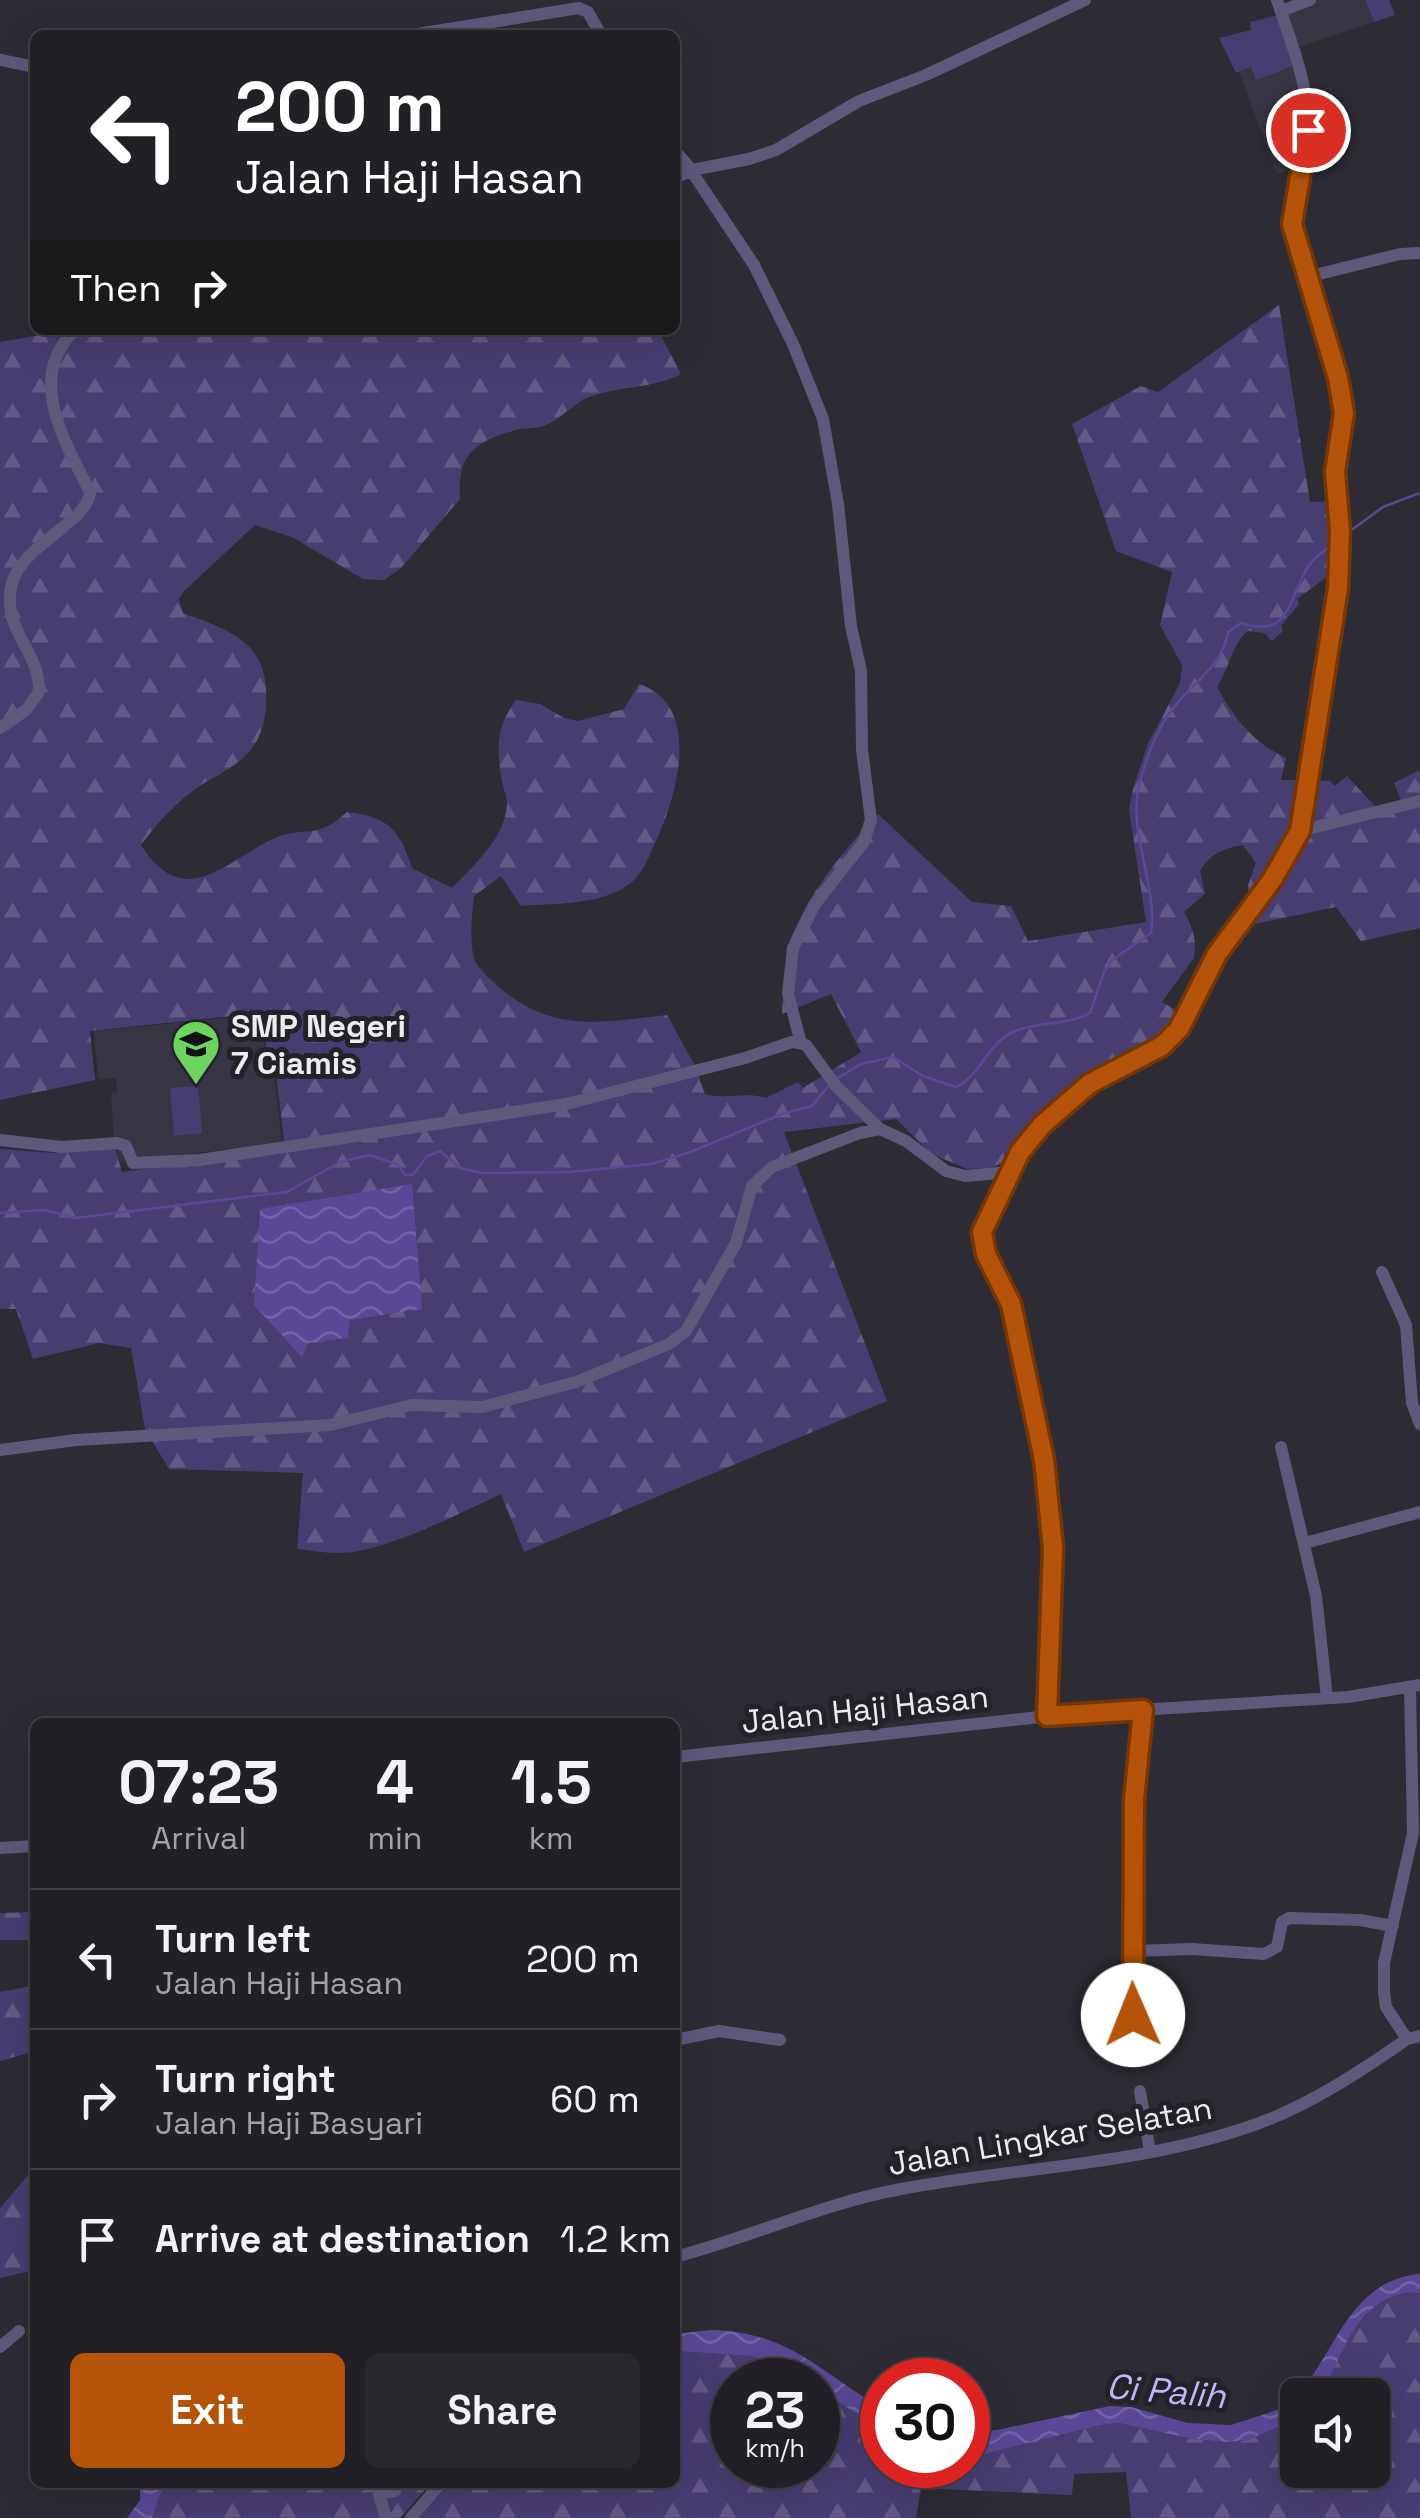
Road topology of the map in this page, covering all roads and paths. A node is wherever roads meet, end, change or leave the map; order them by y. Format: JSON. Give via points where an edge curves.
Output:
{"nodes":[{"id":1,"x":1085,"y":0,"type":"edge"},
{"id":2,"x":1310,"y":0,"type":"edge"},
{"id":3,"x":584,"y":5,"type":"edge"},
{"id":4,"x":1279,"y":5,"type":"edge"},
{"id":5,"x":441,"y":30,"type":"edge"},
{"id":6,"x":599,"y":30,"type":"edge"},
{"id":7,"x":0,"y":60,"type":"edge"},
{"id":8,"x":30,"y":66,"type":"edge"},
{"id":9,"x":680,"y":157,"type":"edge"},
{"id":10,"x":690,"y":170,"type":"junction"},
{"id":11,"x":680,"y":175,"type":"edge"},
{"id":12,"x":1420,"y":253,"type":"edge"},
{"id":13,"x":1307,"y":277,"type":"junction"},
{"id":14,"x":71,"y":335,"type":"edge"},
{"id":15,"x":0,"y":728,"type":"edge"},
{"id":16,"x":1420,"y":802,"type":"edge"},
{"id":17,"x":1300,"y":831,"type":"junction"},
{"id":18,"x":802,"y":1043,"type":"junction"},
{"id":19,"x":880,"y":1129,"type":"junction"},
{"id":20,"x":0,"y":1140,"type":"edge"},
{"id":21,"x":1011,"y":1172,"type":"junction"},
{"id":22,"x":1382,"y":1272,"type":"dead end"},
{"id":23,"x":1420,"y":1424,"type":"edge"},
{"id":24,"x":1281,"y":1446,"type":"dead end"},
{"id":25,"x":0,"y":1450,"type":"edge"},
{"id":26,"x":1420,"y":1512,"type":"edge"},
{"id":27,"x":1305,"y":1543,"type":"junction"},
{"id":28,"x":1415,"y":1686,"type":"edge"},
{"id":29,"x":1328,"y":1698,"type":"junction"},
{"id":30,"x":1143,"y":1710,"type":"junction"},
{"id":31,"x":1047,"y":1716,"type":"junction"},
{"id":32,"x":680,"y":1756,"type":"edge"},
{"id":33,"x":1417,"y":1774,"type":"edge"},
{"id":34,"x":30,"y":1846,"type":"edge"},
{"id":35,"x":0,"y":1848,"type":"edge"},
{"id":36,"x":1393,"y":1926,"type":"junction"},
{"id":37,"x":1133,"y":1951,"type":"junction"},
{"id":38,"x":1133,"y":2033,"type":"dead end"},
{"id":39,"x":1414,"y":2038,"type":"edge"},
{"id":40,"x":680,"y":2039,"type":"edge"},
{"id":41,"x":780,"y":2040,"type":"dead end"},
{"id":42,"x":1140,"y":2091,"type":"dead end"},
{"id":43,"x":1150,"y":2152,"type":"junction"},
{"id":44,"x":680,"y":2256,"type":"edge"},
{"id":45,"x":19,"y":2331,"type":"dead end"},
{"id":46,"x":0,"y":2347,"type":"edge"},
{"id":47,"x":395,"y":2488,"type":"edge"},
{"id":48,"x":437,"y":2488,"type":"edge"},
{"id":49,"x":386,"y":2518,"type":"edge"},
{"id":50,"x":411,"y":2518,"type":"edge"}],
"edges":[{"from":1,"to":10,"type":"street","via":[[859,101],[776,150]]},
{"from":2,"to":4,"type":"street"},
{"from":3,"to":5,"type":"street"},
{"from":3,"to":6,"type":"street"},
{"from":4,"to":13,"type":"street","via":[[1304,78],[1308,115],[1291,217]]},
{"from":7,"to":8,"type":"street"},
{"from":9,"to":10,"type":"street"},
{"from":10,"to":11,"type":"street"},
{"from":10,"to":18,"type":"street","via":[[754,266],[823,419],[861,671],[870,820],[864,842],[815,904],[793,948],[788,994]]},
{"from":12,"to":13,"type":"street"},
{"from":13,"to":17,"type":"street","via":[[1343,397],[1335,472],[1338,588]]},
{"from":14,"to":15,"type":"street","via":[[59,350],[51,396],[90,499],[12,579],[10,620],[34,663],[39,692]]},
{"from":16,"to":17,"type":"street"},
{"from":17,"to":21,"type":"street","via":[[1217,954],[1179,1029],[1162,1046],[1068,1100],[1028,1141]]},
{"from":18,"to":19,"type":"street"},
{"from":18,"to":20,"type":"street","via":[[566,1104],[200,1160],[133,1163],[121,1143],[62,1147]]},
{"from":19,"to":21,"type":"street","via":[[946,1172]]},
{"from":19,"to":25,"type":"street","via":[[762,1174],[752,1186],[732,1253],[686,1332],[576,1382],[482,1407],[412,1405],[330,1425]]},
{"from":21,"to":31,"type":"street","via":[[982,1238],[1011,1304],[1044,1460],[1053,1548]]},
{"from":22,"to":23,"type":"street","via":[[1406,1325]]},
{"from":24,"to":27,"type":"street"},
{"from":26,"to":27,"type":"street"},
{"from":27,"to":29,"type":"street"},
{"from":28,"to":29,"type":"street","name":"Jalan Haji Hasan"},
{"from":28,"to":33,"type":"street"},
{"from":29,"to":30,"type":"street","name":"Jalan Haji Hasan"},
{"from":30,"to":31,"type":"street","name":"Jalan Haji Hasan"},
{"from":30,"to":37,"type":"street","via":[[1134,1782]]},
{"from":31,"to":32,"type":"street","name":"Jalan Haji Hasan"},
{"from":33,"to":36,"type":"street","via":[[1413,1834]]},
{"from":34,"to":35,"type":"street"},
{"from":36,"to":37,"type":"street","via":[[1289,1918],[1277,1947],[1264,1954]]},
{"from":36,"to":39,"type":"street","via":[[1384,1963],[1386,2007]]},
{"from":37,"to":38,"type":"street"},
{"from":39,"to":43,"type":"street","name":"Jalan Lingkar Selatan","via":[[1280,2114]]},
{"from":40,"to":41,"type":"street","via":[[719,2031]]},
{"from":42,"to":43,"type":"street"},
{"from":43,"to":44,"type":"street","name":"Jalan Lingkar Selatan","via":[[902,2189]]},
{"from":45,"to":46,"type":"street"},
{"from":47,"to":49,"type":"street","via":[[378,2494]]},
{"from":48,"to":50,"type":"street"}]}
